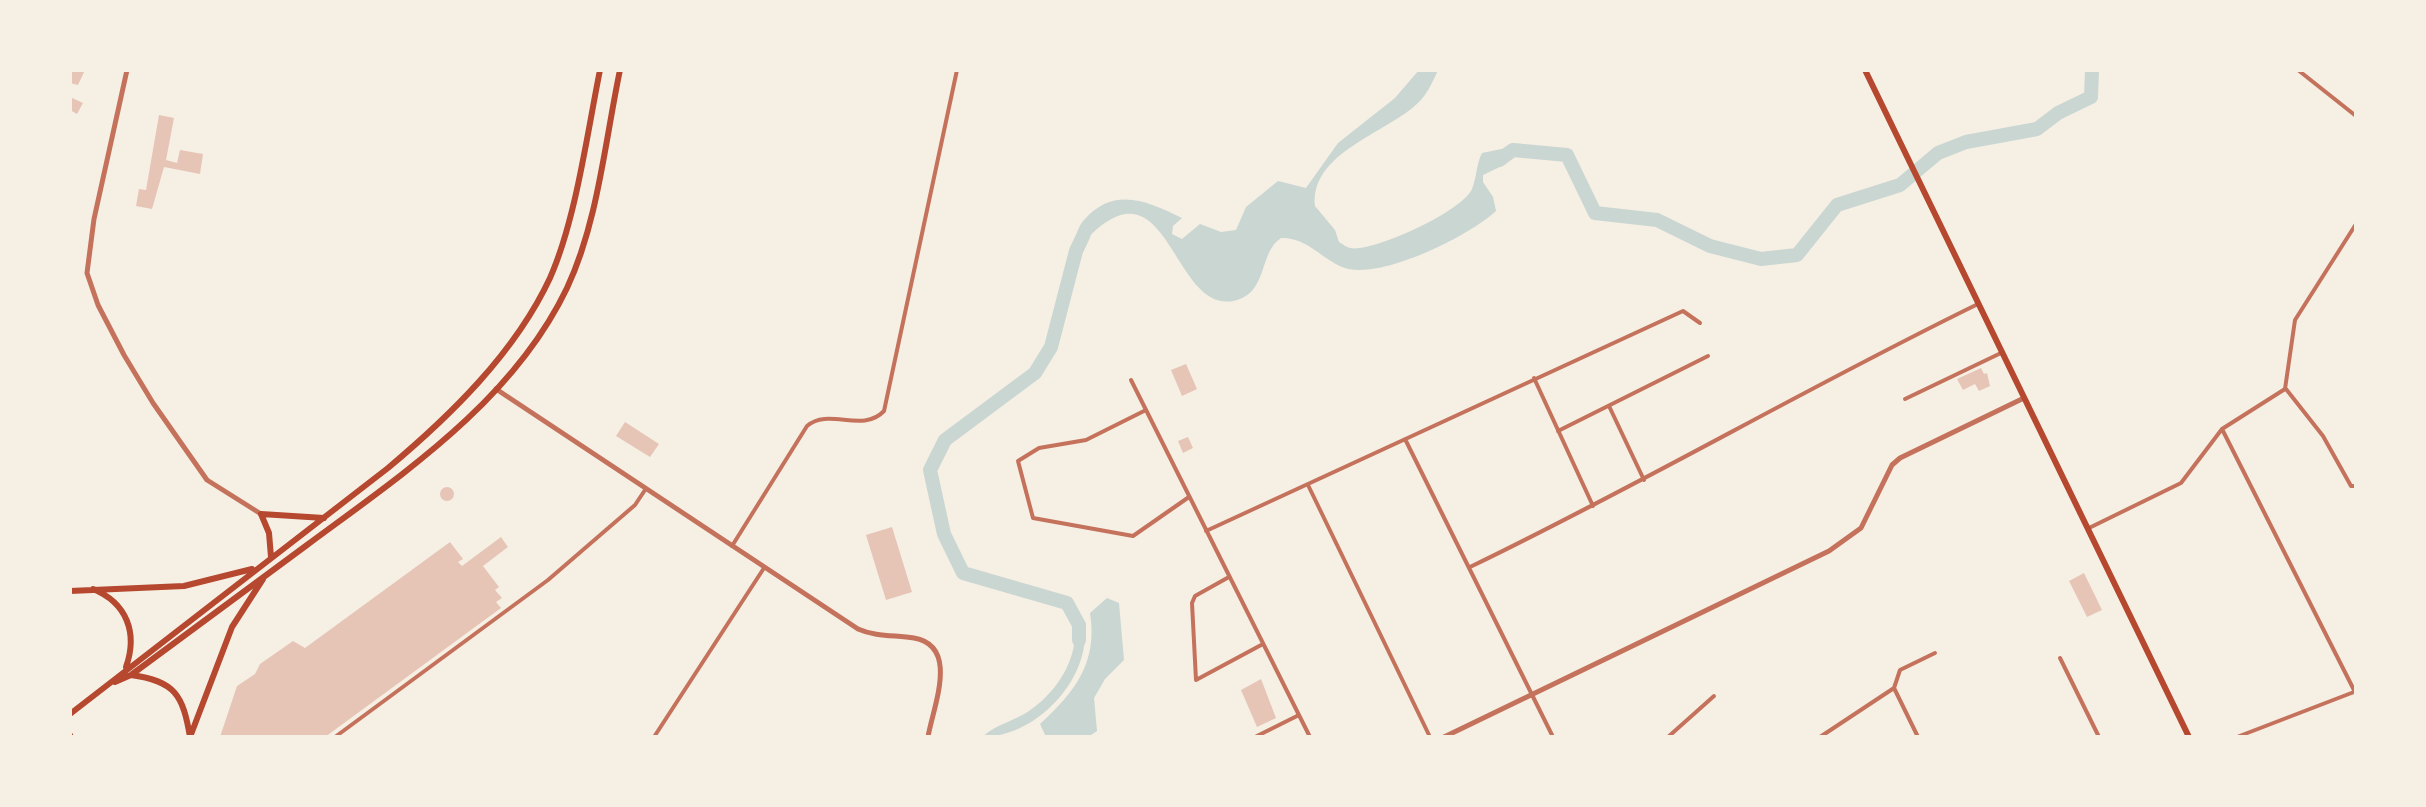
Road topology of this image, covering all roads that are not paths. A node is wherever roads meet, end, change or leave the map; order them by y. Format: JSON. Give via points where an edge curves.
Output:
{"nodes":[{"id":1,"x":127,"y":70,"type":"edge"},
{"id":2,"x":600,"y":70,"type":"edge"},
{"id":3,"x":620,"y":70,"type":"edge"},
{"id":4,"x":957,"y":70,"type":"edge"},
{"id":5,"x":1865,"y":70,"type":"edge"},
{"id":6,"x":2298,"y":70,"type":"edge"},
{"id":7,"x":2356,"y":116,"type":"edge"},
{"id":8,"x":580,"y":168,"type":"junction"},
{"id":9,"x":598,"y":172,"type":"junction"},
{"id":10,"x":2356,"y":224,"type":"edge"},
{"id":11,"x":1978,"y":304,"type":"junction"},
{"id":12,"x":1700,"y":323,"type":"dead end"},
{"id":13,"x":2001,"y":353,"type":"junction"},
{"id":14,"x":1708,"y":356,"type":"dead end"},
{"id":15,"x":481,"y":378,"type":"junction"},
{"id":16,"x":1534,"y":378,"type":"junction"},
{"id":17,"x":1131,"y":380,"type":"dead end"},
{"id":18,"x":495,"y":389,"type":"junction"},
{"id":19,"x":2285,"y":389,"type":"junction"},
{"id":20,"x":2024,"y":398,"type":"junction"},
{"id":21,"x":1905,"y":399,"type":"dead end"},
{"id":22,"x":1609,"y":406,"type":"junction"},
{"id":23,"x":1146,"y":410,"type":"junction"},
{"id":24,"x":2222,"y":429,"type":"junction"},
{"id":25,"x":1558,"y":431,"type":"junction"},
{"id":26,"x":1405,"y":439,"type":"junction"},
{"id":27,"x":1644,"y":480,"type":"junction"},
{"id":28,"x":369,"y":483,"type":"junction"},
{"id":29,"x":1308,"y":485,"type":"junction"},
{"id":30,"x":2356,"y":486,"type":"edge"},
{"id":31,"x":361,"y":490,"type":"junction"},
{"id":32,"x":645,"y":490,"type":"junction"},
{"id":33,"x":378,"y":494,"type":"junction"},
{"id":34,"x":1189,"y":497,"type":"junction"},
{"id":35,"x":369,"y":500,"type":"junction"},
{"id":36,"x":1593,"y":506,"type":"junction"},
{"id":37,"x":261,"y":514,"type":"junction"},
{"id":38,"x":324,"y":518,"type":"junction"},
{"id":39,"x":2087,"y":529,"type":"junction"},
{"id":40,"x":1206,"y":531,"type":"junction"},
{"id":41,"x":732,"y":546,"type":"junction"},
{"id":42,"x":271,"y":557,"type":"junction"},
{"id":43,"x":1470,"y":567,"type":"junction"},
{"id":44,"x":258,"y":568,"type":"junction"},
{"id":45,"x":764,"y":568,"type":"junction"},
{"id":46,"x":264,"y":576,"type":"junction"},
{"id":47,"x":1229,"y":577,"type":"junction"},
{"id":48,"x":89,"y":588,"type":"junction"},
{"id":49,"x":70,"y":591,"type":"edge"},
{"id":50,"x":1263,"y":644,"type":"junction"},
{"id":51,"x":1935,"y":653,"type":"dead end"},
{"id":52,"x":2060,"y":658,"type":"dead end"},
{"id":53,"x":125,"y":669,"type":"junction"},
{"id":54,"x":131,"y":675,"type":"junction"},
{"id":55,"x":112,"y":683,"type":"junction"},
{"id":56,"x":1894,"y":688,"type":"junction"},
{"id":57,"x":2355,"y":693,"type":"edge"},
{"id":58,"x":1533,"y":696,"type":"junction"},
{"id":59,"x":1714,"y":696,"type":"dead end"},
{"id":60,"x":70,"y":714,"type":"edge"},
{"id":61,"x":1299,"y":715,"type":"junction"},
{"id":62,"x":1826,"y":735,"type":"edge"},
{"id":63,"x":190,"y":737,"type":"edge"},
{"id":64,"x":335,"y":737,"type":"edge"},
{"id":65,"x":654,"y":737,"type":"edge"},
{"id":66,"x":928,"y":737,"type":"edge"},
{"id":67,"x":1255,"y":737,"type":"edge"},
{"id":68,"x":1310,"y":737,"type":"edge"},
{"id":69,"x":1430,"y":737,"type":"edge"},
{"id":70,"x":1444,"y":737,"type":"edge"},
{"id":71,"x":1553,"y":737,"type":"edge"},
{"id":72,"x":1668,"y":737,"type":"edge"},
{"id":73,"x":1820,"y":737,"type":"edge"},
{"id":74,"x":1918,"y":737,"type":"edge"},
{"id":75,"x":2099,"y":737,"type":"edge"},
{"id":76,"x":2189,"y":737,"type":"edge"},
{"id":77,"x":2237,"y":737,"type":"edge"}],
"edges":[{"from":1,"to":37,"type":"street","via":[[87,273],[124,355],[207,480]]},
{"from":2,"to":8,"type":"main road"},
{"from":3,"to":9,"type":"main road"},
{"from":4,"to":41,"type":"street","via":[[884,411],[864,422],[813,421]]},
{"from":5,"to":11,"type":"main road"},
{"from":6,"to":7,"type":"street"},
{"from":8,"to":9,"type":"main road"},
{"from":8,"to":15,"type":"main road","via":[[550,277],[533,310]]},
{"from":9,"to":18,"type":"main road","via":[[568,284],[551,319]]},
{"from":10,"to":19,"type":"street","via":[[2295,320]]},
{"from":11,"to":13,"type":"main road"},
{"from":11,"to":27,"type":"street"},
{"from":12,"to":16,"type":"street","via":[[1683,311]]},
{"from":13,"to":20,"type":"main road"},
{"from":13,"to":21,"type":"street"},
{"from":14,"to":22,"type":"street"},
{"from":15,"to":18,"type":"main road"},
{"from":15,"to":28,"type":"main road","via":[[423,438]]},
{"from":16,"to":25,"type":"street"},
{"from":16,"to":26,"type":"street"},
{"from":17,"to":23,"type":"street"},
{"from":18,"to":32,"type":"street"},
{"from":18,"to":33,"type":"main road","via":[[435,451]]},
{"from":19,"to":24,"type":"street"},
{"from":19,"to":30,"type":"street","via":[[2323,436],[2351,486]]},
{"from":20,"to":39,"type":"main road"},
{"from":20,"to":58,"type":"street","via":[[1900,458],[1868,518],[1847,541]]},
{"from":22,"to":25,"type":"street"},
{"from":22,"to":27,"type":"street"},
{"from":23,"to":34,"type":"street"},
{"from":23,"to":34,"type":"street","via":[[1086,440],[1039,448],[1018,461],[1033,518],[1133,536]]},
{"from":24,"to":39,"type":"street","via":[[2181,483]]},
{"from":24,"to":57,"type":"street"},
{"from":25,"to":36,"type":"street"},
{"from":26,"to":29,"type":"street"},
{"from":26,"to":43,"type":"street"},
{"from":27,"to":36,"type":"street"},
{"from":28,"to":31,"type":"main road"},
{"from":28,"to":33,"type":"main road"},
{"from":29,"to":40,"type":"street"},
{"from":29,"to":69,"type":"street"},
{"from":31,"to":35,"type":"main road"},
{"from":31,"to":38,"type":"main road"},
{"from":32,"to":41,"type":"street"},
{"from":32,"to":64,"type":"street","via":[[635,505],[548,580]]},
{"from":33,"to":35,"type":"main road"},
{"from":34,"to":40,"type":"street"},
{"from":35,"to":46,"type":"main road"},
{"from":36,"to":43,"type":"street"},
{"from":37,"to":38,"type":"main road"},
{"from":37,"to":42,"type":"main road"},
{"from":38,"to":42,"type":"main road"},
{"from":39,"to":76,"type":"main road"},
{"from":40,"to":47,"type":"street"},
{"from":41,"to":45,"type":"street"},
{"from":42,"to":44,"type":"main road"},
{"from":43,"to":58,"type":"street"},
{"from":44,"to":48,"type":"main road","via":[[184,586]]},
{"from":44,"to":53,"type":"main road"},
{"from":45,"to":65,"type":"street"},
{"from":45,"to":66,"type":"street","via":[[871,635],[931,645],[942,667]]},
{"from":46,"to":54,"type":"main road"},
{"from":46,"to":63,"type":"main road","via":[[232,627]]},
{"from":47,"to":50,"type":"street"},
{"from":47,"to":50,"type":"street","via":[[1195,596],[1192,603],[1196,680]]},
{"from":48,"to":49,"type":"main road"},
{"from":48,"to":53,"type":"main road","via":[[119,606],[131,628]]},
{"from":50,"to":61,"type":"street"},
{"from":51,"to":56,"type":"street","via":[[1900,670]]},
{"from":52,"to":75,"type":"street"},
{"from":53,"to":55,"type":"main road"},
{"from":54,"to":55,"type":"main road"},
{"from":54,"to":63,"type":"main road","via":[[169,685],[182,701]]},
{"from":55,"to":60,"type":"main road"},
{"from":56,"to":62,"type":"street"},
{"from":56,"to":74,"type":"street"},
{"from":57,"to":77,"type":"street"},
{"from":58,"to":70,"type":"street"},
{"from":58,"to":71,"type":"street"},
{"from":59,"to":72,"type":"street"},
{"from":61,"to":67,"type":"street"},
{"from":61,"to":68,"type":"street"},
{"from":62,"to":73,"type":"street"}]}
